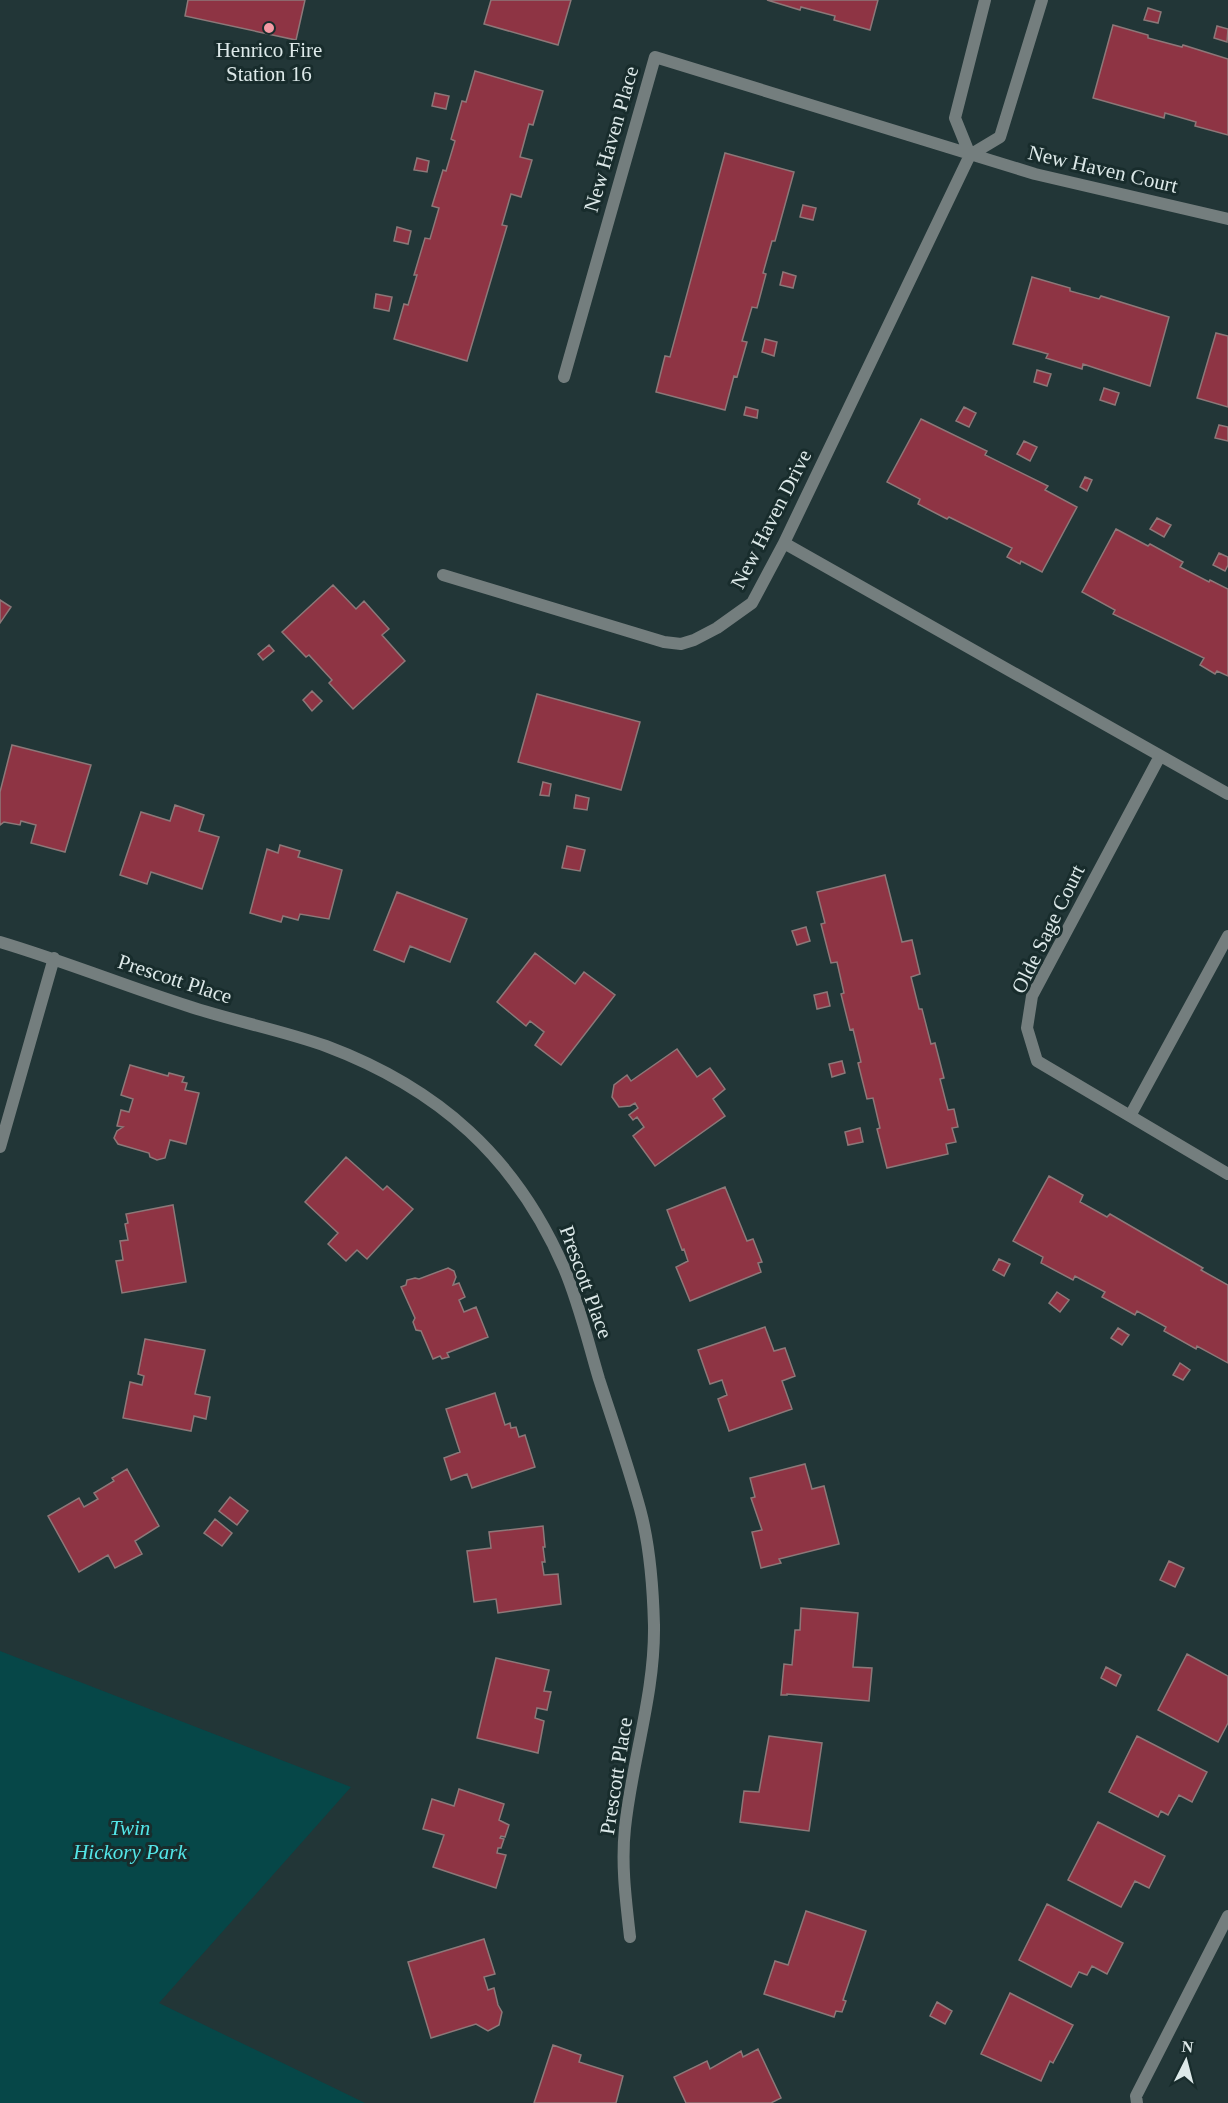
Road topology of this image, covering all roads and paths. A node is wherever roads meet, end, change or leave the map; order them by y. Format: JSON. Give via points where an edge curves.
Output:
{"nodes":[{"id":1,"x":985,"y":0,"type":"edge"},
{"id":2,"x":1042,"y":0,"type":"edge"},
{"id":3,"x":970,"y":155,"type":"junction"},
{"id":4,"x":1228,"y":219,"type":"edge"},
{"id":5,"x":564,"y":377,"type":"dead end"},
{"id":6,"x":784,"y":543,"type":"junction"},
{"id":7,"x":443,"y":575,"type":"dead end"},
{"id":8,"x":1160,"y":756,"type":"junction"},
{"id":9,"x":1228,"y":794,"type":"edge"},
{"id":10,"x":1228,"y":936,"type":"edge"},
{"id":11,"x":0,"y":942,"type":"edge"},
{"id":12,"x":54,"y":958,"type":"junction"},
{"id":13,"x":1130,"y":1116,"type":"junction"},
{"id":14,"x":0,"y":1147,"type":"edge"},
{"id":15,"x":1228,"y":1174,"type":"edge"},
{"id":16,"x":1228,"y":1916,"type":"edge"},
{"id":17,"x":630,"y":1937,"type":"dead end"},
{"id":18,"x":1137,"y":2103,"type":"edge"}],
"edges":[{"from":1,"to":3,"type":"street","via":[[955,117]]},
{"from":2,"to":3,"type":"street","via":[[1000,137]]},
{"from":3,"to":4,"type":"street","name":"New Haven Court"},
{"from":3,"to":5,"type":"street","name":"New Haven Place","via":[[655,57]]},
{"from":3,"to":6,"type":"street","name":"New Haven Drive"},
{"from":6,"to":7,"type":"street","name":"New Haven Drive","via":[[752,603],[717,628],[681,644]]},
{"from":6,"to":8,"type":"street"},
{"from":8,"to":9,"type":"street"},
{"from":8,"to":13,"type":"street","name":"Olde Sage Court","via":[[1032,996],[1027,1028],[1037,1061]]},
{"from":10,"to":13,"type":"street"},
{"from":11,"to":12,"type":"street","name":"Prescott Place"},
{"from":12,"to":14,"type":"street"},
{"from":12,"to":17,"type":"street","name":"Prescott Place","via":[[188,1006],[324,1045],[381,1069],[432,1100],[473,1133],[514,1178],[543,1223],[566,1271],[640,1511],[650,1560],[654,1626],[651,1684],[625,1827],[623,1866]]},
{"from":13,"to":15,"type":"street","name":"Olde Sage Court"},
{"from":16,"to":18,"type":"street","via":[[1136,2096]]}]}
